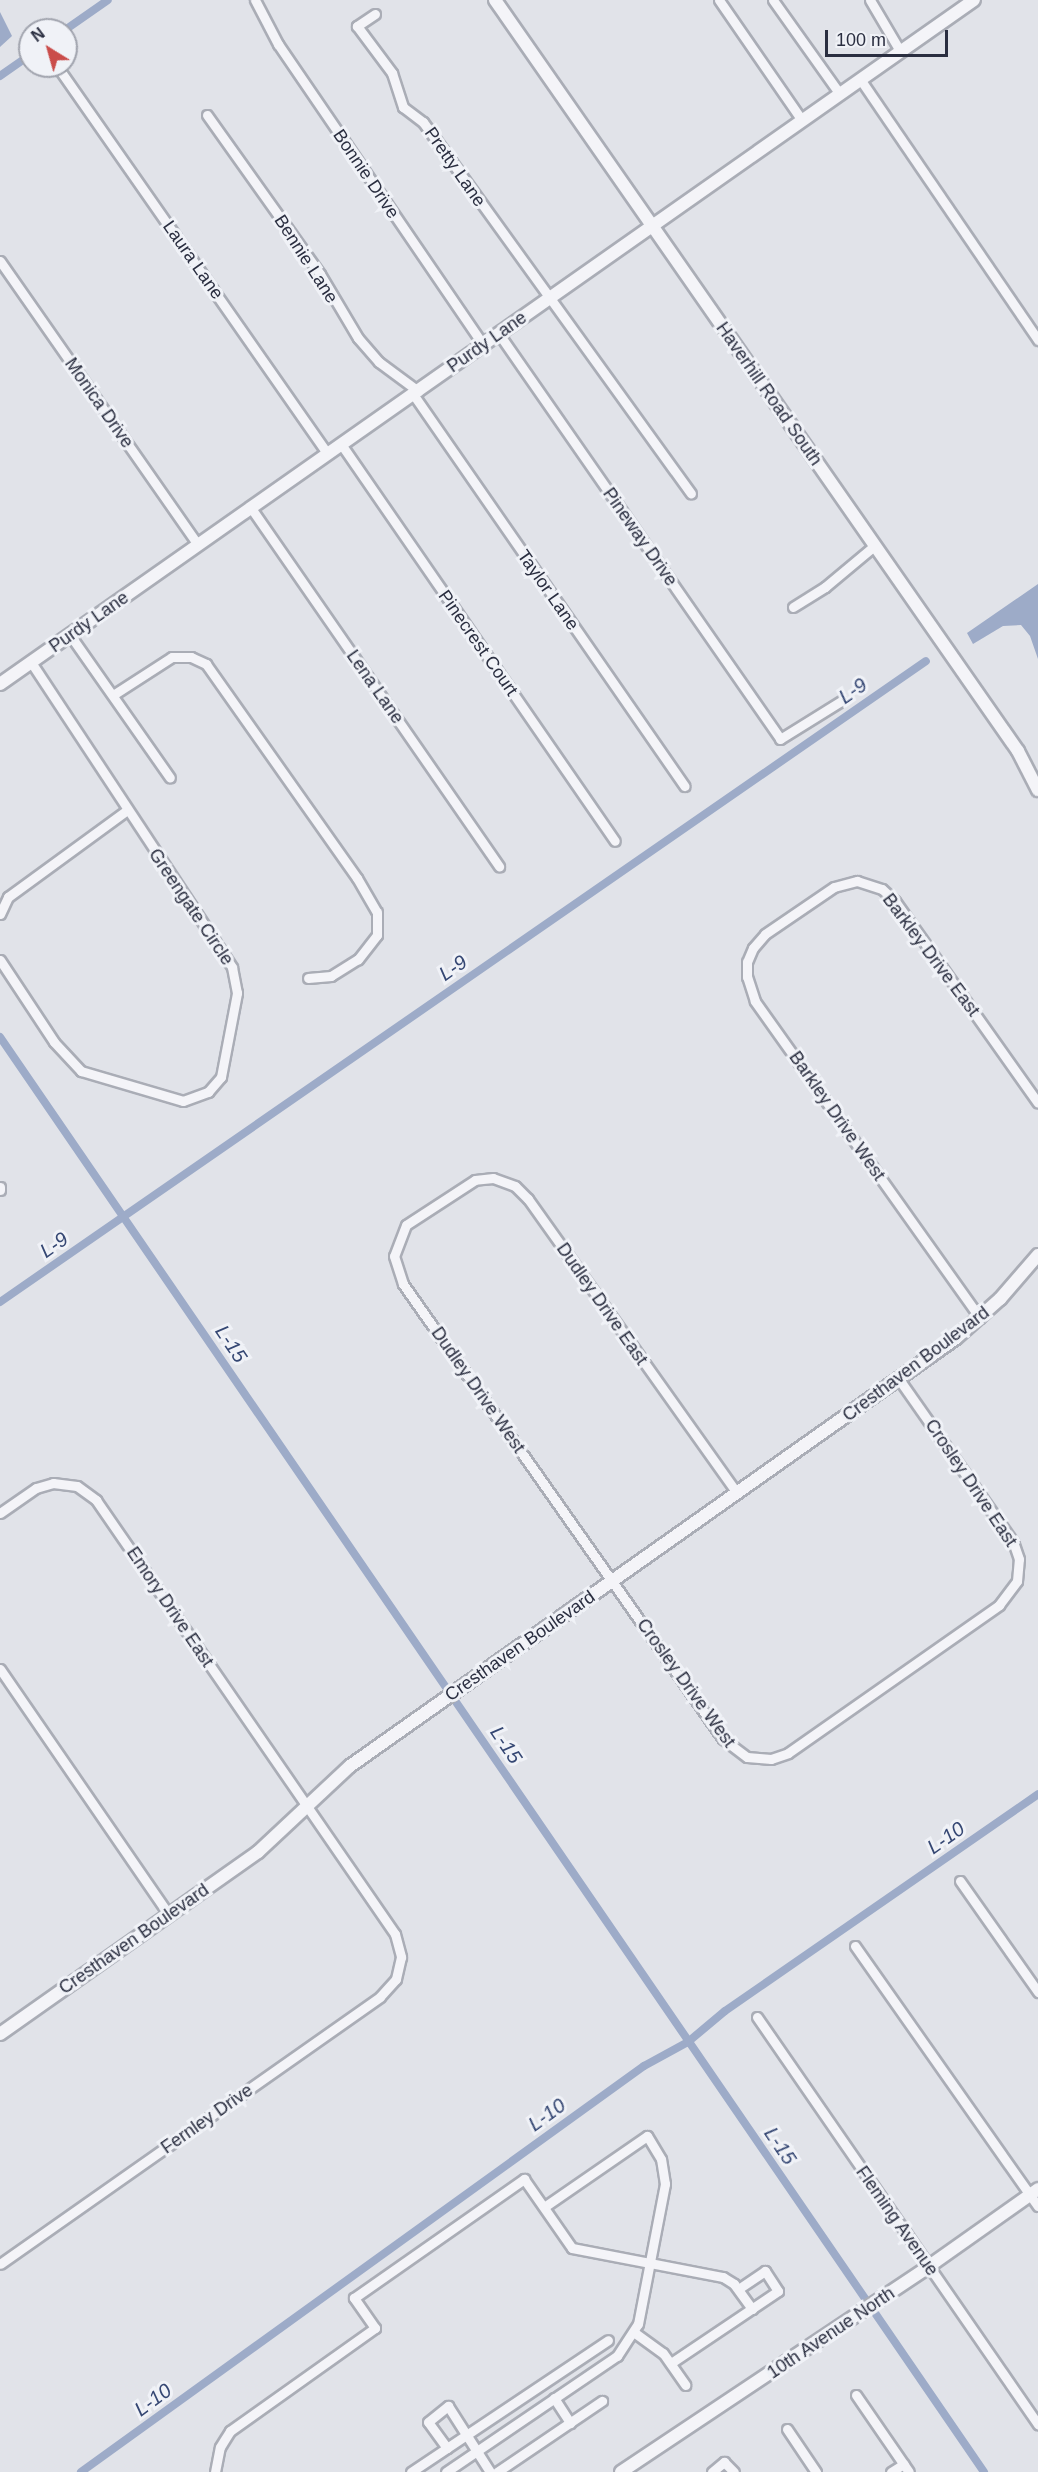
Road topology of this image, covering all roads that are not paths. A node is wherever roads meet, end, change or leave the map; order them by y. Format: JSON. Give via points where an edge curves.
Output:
{"nodes":[{"id":1,"x":255,"y":0,"type":"edge"},
{"id":2,"x":495,"y":0,"type":"edge"},
{"id":3,"x":719,"y":0,"type":"edge"},
{"id":4,"x":773,"y":0,"type":"edge"},
{"id":5,"x":974,"y":0,"type":"edge"},
{"id":6,"x":875,"y":2,"type":"edge"},
{"id":7,"x":375,"y":14,"type":"dead end"},
{"id":8,"x":900,"y":51,"type":"junction"},
{"id":9,"x":65,"y":78,"type":"edge"},
{"id":10,"x":860,"y":79,"type":"junction"},
{"id":11,"x":839,"y":93,"type":"junction"},
{"id":12,"x":207,"y":115,"type":"dead end"},
{"id":13,"x":801,"y":120,"type":"junction"},
{"id":14,"x":652,"y":226,"type":"junction"},
{"id":15,"x":0,"y":261,"type":"edge"},
{"id":16,"x":548,"y":299,"type":"junction"},
{"id":17,"x":499,"y":334,"type":"junction"},
{"id":18,"x":1038,"y":340,"type":"edge"},
{"id":19,"x":483,"y":345,"type":"junction"},
{"id":20,"x":415,"y":393,"type":"junction"},
{"id":21,"x":341,"y":444,"type":"junction"},
{"id":22,"x":328,"y":454,"type":"junction"},
{"id":23,"x":691,"y":494,"type":"dead end"},
{"id":24,"x":250,"y":508,"type":"junction"},
{"id":25,"x":198,"y":545,"type":"junction"},
{"id":26,"x":874,"y":546,"type":"junction"},
{"id":27,"x":793,"y":607,"type":"dead end"},
{"id":28,"x":70,"y":635,"type":"junction"},
{"id":29,"x":31,"y":662,"type":"junction"},
{"id":30,"x":0,"y":684,"type":"edge"},
{"id":31,"x":113,"y":694,"type":"junction"},
{"id":32,"x":842,"y":701,"type":"dead end"},
{"id":33,"x":170,"y":778,"type":"dead end"},
{"id":34,"x":684,"y":786,"type":"dead end"},
{"id":35,"x":1038,"y":790,"type":"edge"},
{"id":36,"x":126,"y":811,"type":"junction"},
{"id":37,"x":615,"y":841,"type":"dead end"},
{"id":38,"x":499,"y":866,"type":"dead end"},
{"id":39,"x":0,"y":914,"type":"edge"},
{"id":40,"x":792,"y":915,"type":"joint"},
{"id":41,"x":0,"y":960,"type":"edge"},
{"id":42,"x":308,"y":978,"type":"dead end"},
{"id":43,"x":1038,"y":1103,"type":"edge"},
{"id":44,"x":437,"y":1201,"type":"joint"},
{"id":45,"x":1038,"y":1255,"type":"edge"},
{"id":46,"x":980,"y":1318,"type":"junction"},
{"id":47,"x":899,"y":1379,"type":"junction"},
{"id":48,"x":737,"y":1493,"type":"junction"},
{"id":49,"x":0,"y":1513,"type":"edge"},
{"id":50,"x":612,"y":1581,"type":"junction"},
{"id":51,"x":0,"y":1669,"type":"edge"},
{"id":52,"x":896,"y":1677,"type":"joint"},
{"id":53,"x":307,"y":1806,"type":"junction"},
{"id":54,"x":960,"y":1881,"type":"dead end"},
{"id":55,"x":169,"y":1915,"type":"junction"},
{"id":56,"x":855,"y":1946,"type":"dead end"},
{"id":57,"x":401,"y":1963,"type":"joint"},
{"id":58,"x":1038,"y":1992,"type":"edge"},
{"id":59,"x":757,"y":2017,"type":"dead end"},
{"id":60,"x":0,"y":2034,"type":"edge"},
{"id":61,"x":1034,"y":2192,"type":"edge"},
{"id":62,"x":1038,"y":2206,"type":"edge"},
{"id":63,"x":544,"y":2207,"type":"junction"},
{"id":64,"x":650,"y":2263,"type":"junction"},
{"id":65,"x":0,"y":2264,"type":"edge"},
{"id":66,"x":928,"y":2267,"type":"junction"},
{"id":67,"x":738,"y":2289,"type":"junction"},
{"id":68,"x":752,"y":2309,"type":"junction"},
{"id":69,"x":635,"y":2333,"type":"junction"},
{"id":70,"x":608,"y":2340,"type":"dead end"},
{"id":71,"x":671,"y":2363,"type":"junction"},
{"id":72,"x":685,"y":2385,"type":"dead end"},
{"id":73,"x":856,"y":2395,"type":"dead end"},
{"id":74,"x":554,"y":2398,"type":"junction"},
{"id":75,"x":602,"y":2401,"type":"dead end"},
{"id":76,"x":570,"y":2422,"type":"junction"},
{"id":77,"x":1038,"y":2424,"type":"edge"},
{"id":78,"x":787,"y":2429,"type":"dead end"},
{"id":79,"x":466,"y":2435,"type":"junction"},
{"id":80,"x":447,"y":2448,"type":"junction"},
{"id":81,"x":477,"y":2451,"type":"junction"},
{"id":82,"x":906,"y":2468,"type":"edge"},
{"id":83,"x":215,"y":2472,"type":"edge"},
{"id":84,"x":411,"y":2472,"type":"edge"},
{"id":85,"x":446,"y":2472,"type":"edge"},
{"id":86,"x":490,"y":2472,"type":"edge"},
{"id":87,"x":497,"y":2472,"type":"edge"},
{"id":88,"x":621,"y":2472,"type":"edge"},
{"id":89,"x":712,"y":2472,"type":"edge"},
{"id":90,"x":734,"y":2472,"type":"edge"},
{"id":91,"x":816,"y":2472,"type":"edge"},
{"id":92,"x":891,"y":2472,"type":"edge"}],
"edges":[{"from":1,"to":19,"type":"street","name":"Bonnie Drive","via":[[278,44]]},
{"from":2,"to":14,"type":"street","name":"Haverhill Road South"},
{"from":3,"to":13,"type":"street"},
{"from":4,"to":11,"type":"street"},
{"from":5,"to":8,"type":"street","name":"Purdy Lane"},
{"from":6,"to":8,"type":"street"},
{"from":7,"to":16,"type":"street","name":"Pretty Lane","via":[[357,26],[394,78],[403,107],[423,122]]},
{"from":8,"to":10,"type":"street","name":"Purdy Lane"},
{"from":9,"to":22,"type":"street","name":"Laura Lane"},
{"from":10,"to":11,"type":"street","name":"Purdy Lane"},
{"from":10,"to":18,"type":"street"},
{"from":11,"to":13,"type":"street","name":"Purdy Lane"},
{"from":12,"to":20,"type":"street","name":"Bennie Lane","via":[[320,274],[358,338]]},
{"from":13,"to":14,"type":"street","name":"Purdy Lane"},
{"from":14,"to":16,"type":"street","name":"Purdy Lane"},
{"from":14,"to":26,"type":"street","name":"Haverhill Road South"},
{"from":15,"to":25,"type":"street","name":"Monica Drive"},
{"from":16,"to":17,"type":"street","name":"Purdy Lane"},
{"from":16,"to":23,"type":"street","via":[[558,307]]},
{"from":17,"to":19,"type":"street","name":"Purdy Lane"},
{"from":17,"to":32,"type":"street","name":"Pineway Drive","via":[[780,740]]},
{"from":19,"to":20,"type":"street","name":"Purdy Lane"},
{"from":20,"to":21,"type":"street","name":"Purdy Lane"},
{"from":20,"to":34,"type":"street","name":"Taylor Lane"},
{"from":21,"to":22,"type":"street","name":"Purdy Lane"},
{"from":21,"to":37,"type":"street","name":"Pinecrest Court"},
{"from":22,"to":24,"type":"street","name":"Purdy Lane"},
{"from":24,"to":25,"type":"street","name":"Purdy Lane"},
{"from":24,"to":38,"type":"street","name":"Lena Lane"},
{"from":25,"to":28,"type":"street","name":"Purdy Lane"},
{"from":26,"to":27,"type":"street","via":[[825,587]]},
{"from":26,"to":35,"type":"street","name":"Haverhill Road South","via":[[1018,751]]},
{"from":28,"to":29,"type":"street","name":"Purdy Lane"},
{"from":28,"to":31,"type":"street"},
{"from":29,"to":30,"type":"street","name":"Purdy Lane"},
{"from":29,"to":36,"type":"street","name":"Greengate Circle","via":[[122,798]]},
{"from":31,"to":33,"type":"street"},
{"from":31,"to":42,"type":"street","via":[[172,657],[191,657],[206,664],[357,878],[377,912],[377,935],[358,959],[331,976]]},
{"from":36,"to":39,"type":"street","via":[[8,897]]},
{"from":36,"to":41,"type":"street","name":"Greengate Circle","via":[[234,973],[237,993],[223,1071],[213,1088],[196,1099],[183,1101],[81,1071],[54,1042]]},
{"from":40,"to":43,"type":"street","name":"Barkley Drive East","via":[[845,882],[863,882],[887,892]]},
{"from":40,"to":46,"type":"street","name":"Barkley Drive West","via":[[761,938],[751,953],[747,977],[752,994]]},
{"from":44,"to":48,"type":"street","name":"Dudley Drive East","via":[[464,1185],[487,1178],[510,1183],[525,1194]]},
{"from":44,"to":50,"type":"street","name":"Dudley Drive West","via":[[412,1219],[399,1235],[394,1256],[400,1279]]},
{"from":45,"to":46,"type":"street","name":"Cresthaven Boulevard"},
{"from":46,"to":47,"type":"street","name":"Cresthaven Boulevard"},
{"from":47,"to":48,"type":"street","name":"Cresthaven Boulevard"},
{"from":47,"to":52,"type":"street","name":"Crosley Drive East","via":[[1013,1542],[1019,1565],[1014,1587],[999,1605]]},
{"from":48,"to":50,"type":"street","name":"Cresthaven Boulevard"},
{"from":49,"to":53,"type":"street","name":"Emory Drive East","via":[[47,1484],[71,1484],[92,1495]]},
{"from":50,"to":52,"type":"street","name":"Crosley Drive West","via":[[723,1739],[747,1757],[771,1759],[788,1753]]},
{"from":50,"to":53,"type":"street","name":"Cresthaven Boulevard","via":[[350,1766]]},
{"from":51,"to":55,"type":"street"},
{"from":53,"to":55,"type":"street","name":"Cresthaven Boulevard","via":[[258,1852]]},
{"from":53,"to":57,"type":"street","name":"Emory Drive East","via":[[395,1934]]},
{"from":54,"to":58,"type":"street"},
{"from":55,"to":60,"type":"street","name":"Cresthaven Boulevard"},
{"from":56,"to":61,"type":"street"},
{"from":57,"to":65,"type":"street","name":"Fernley Drive","via":[[393,1984],[380,1997]]},
{"from":59,"to":66,"type":"street","name":"Fleming Avenue"},
{"from":61,"to":62,"type":"street"},
{"from":61,"to":66,"type":"street","name":"10th Avenue North"},
{"from":63,"to":64,"type":"street","via":[[572,2248]]},
{"from":63,"to":64,"type":"street","via":[[647,2136],[665,2172]]},
{"from":63,"to":83,"type":"street","via":[[524,2179],[354,2298],[375,2328],[230,2431],[220,2447]]},
{"from":64,"to":67,"type":"street","via":[[723,2277]]},
{"from":64,"to":69,"type":"street"},
{"from":66,"to":77,"type":"street","name":"Fleming Avenue"},
{"from":66,"to":88,"type":"street","name":"10th Avenue North"},
{"from":67,"to":68,"type":"street"},
{"from":67,"to":68,"type":"street","via":[[765,2271],[778,2291]]},
{"from":68,"to":71,"type":"street"},
{"from":69,"to":71,"type":"street","via":[[654,2344]]},
{"from":69,"to":74,"type":"street","via":[[617,2356]]},
{"from":70,"to":79,"type":"street"},
{"from":71,"to":72,"type":"street"},
{"from":73,"to":82,"type":"street"},
{"from":74,"to":76,"type":"street"},
{"from":74,"to":81,"type":"street"},
{"from":75,"to":76,"type":"street"},
{"from":76,"to":87,"type":"street"},
{"from":78,"to":91,"type":"street"},
{"from":79,"to":80,"type":"street"},
{"from":79,"to":80,"type":"street","via":[[448,2406],[428,2422]]},
{"from":79,"to":81,"type":"street"},
{"from":80,"to":84,"type":"street"},
{"from":81,"to":85,"type":"street"},
{"from":81,"to":86,"type":"street"},
{"from":82,"to":92,"type":"street"},
{"from":89,"to":90,"type":"street","via":[[724,2462]]}]}
